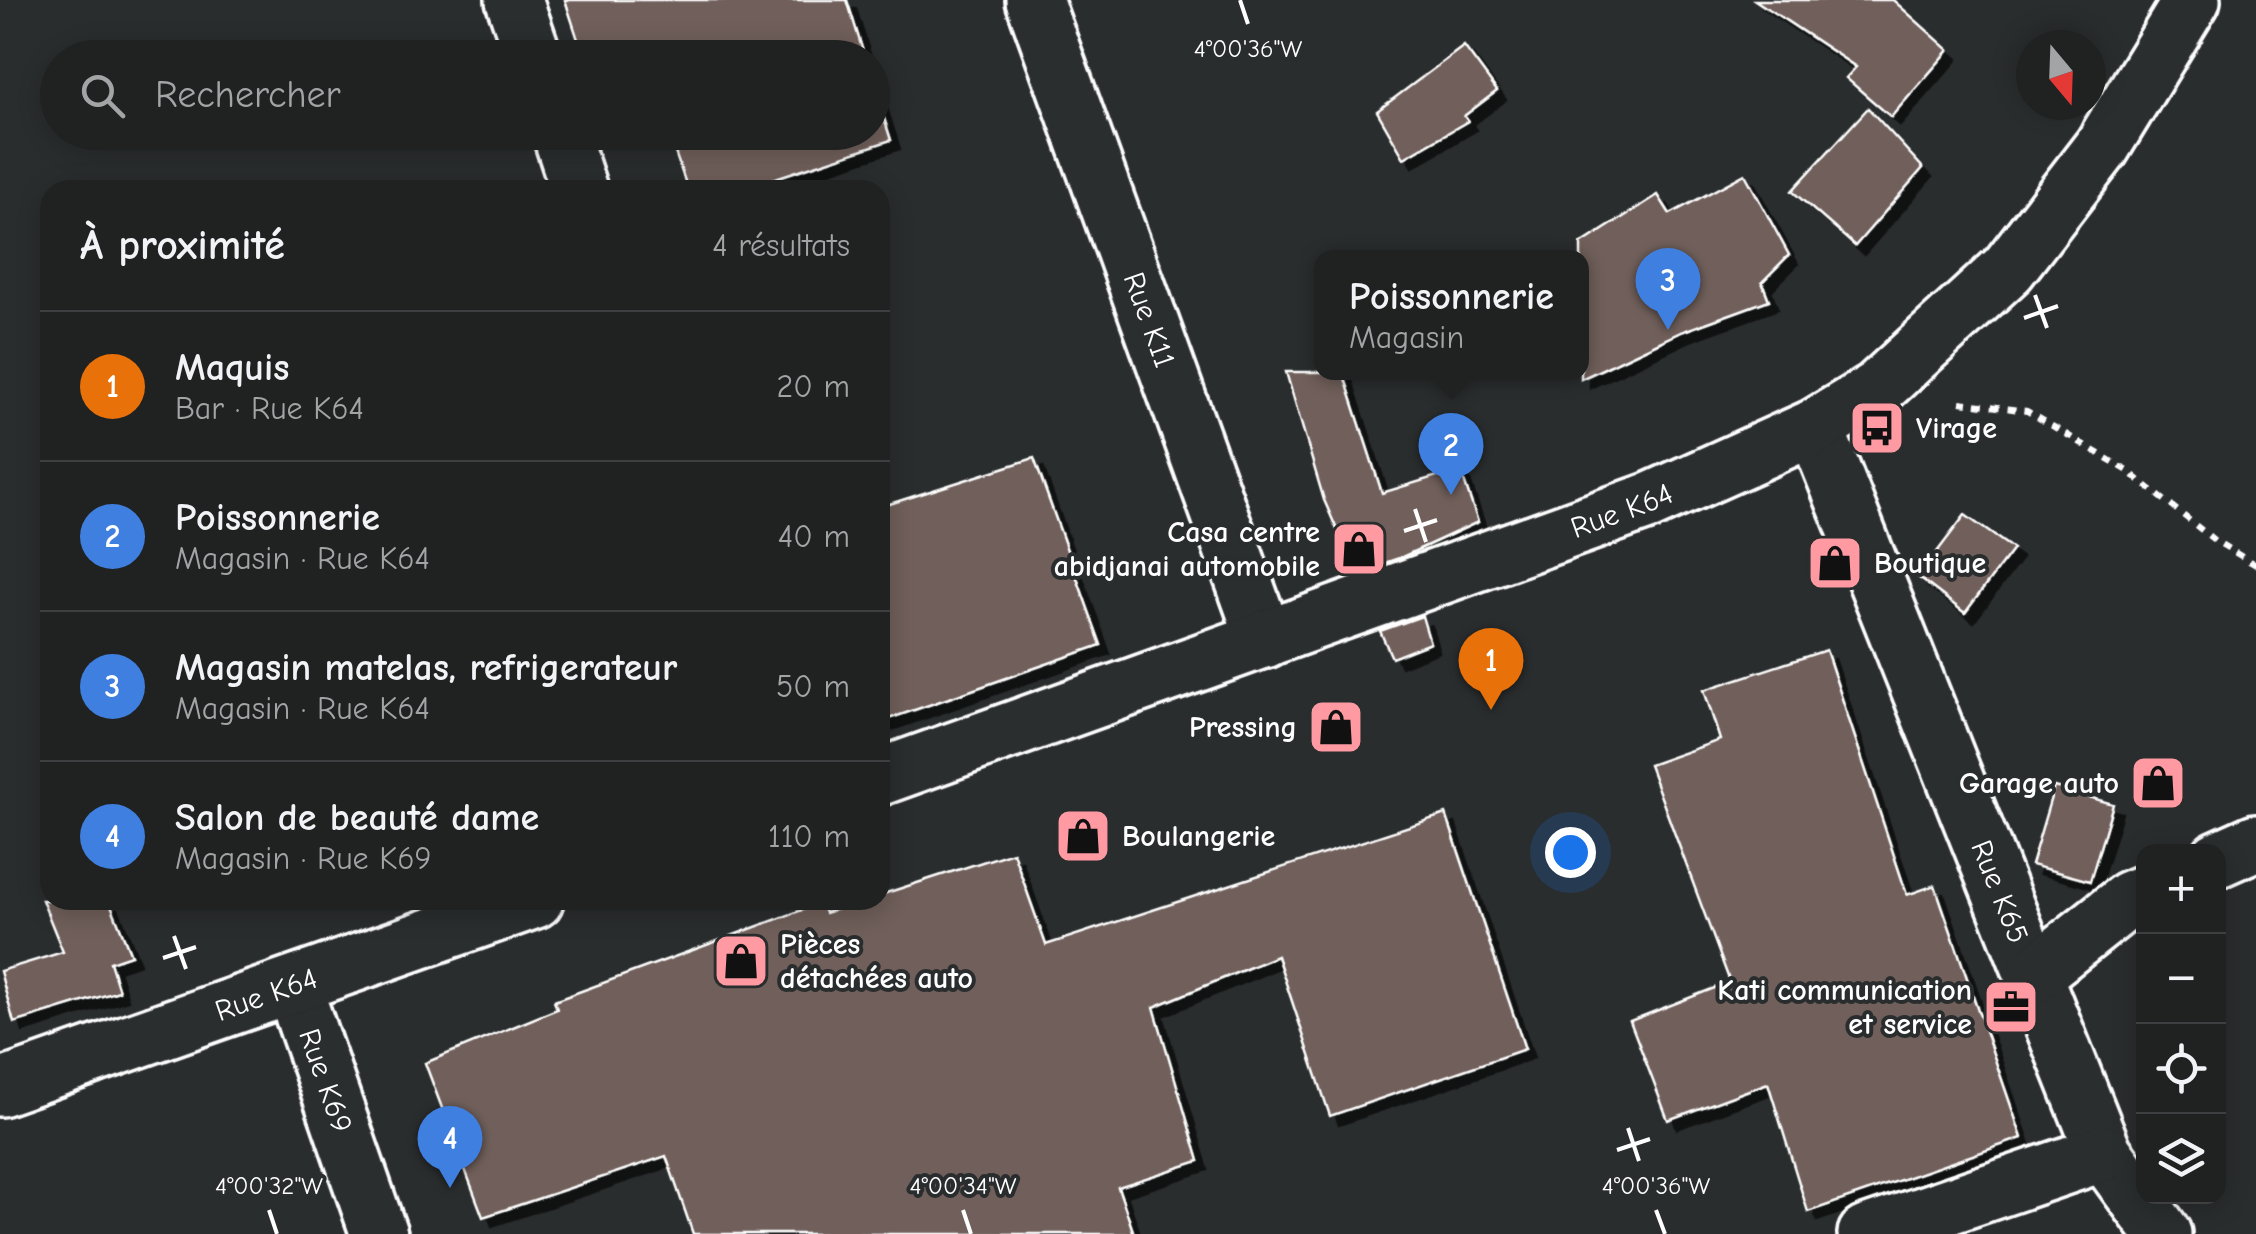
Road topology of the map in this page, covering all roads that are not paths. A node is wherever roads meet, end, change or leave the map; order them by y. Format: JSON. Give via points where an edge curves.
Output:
{"nodes":[{"id":1,"x":514,"y":0,"type":"edge"},
{"id":2,"x":1034,"y":0,"type":"edge"},
{"id":3,"x":2192,"y":0,"type":"edge"},
{"id":4,"x":528,"y":40,"type":"edge"},
{"id":5,"x":566,"y":150,"type":"edge"},
{"id":6,"x":577,"y":180,"type":"edge"},
{"id":7,"x":1815,"y":427,"type":"junction"},
{"id":8,"x":1265,"y":640,"type":"junction"},
{"id":9,"x":890,"y":774,"type":"edge"},
{"id":10,"x":2256,"y":842,"type":"edge"},
{"id":11,"x":2226,"y":855,"type":"edge"},
{"id":12,"x":2136,"y":896,"type":"edge"},
{"id":13,"x":507,"y":910,"type":"edge"},
{"id":14,"x":2032,"y":976,"type":"junction"},
{"id":15,"x":292,"y":986,"type":"junction"},
{"id":16,"x":0,"y":1088,"type":"edge"},
{"id":17,"x":2104,"y":1154,"type":"junction"},
{"id":18,"x":379,"y":1234,"type":"edge"},
{"id":19,"x":1866,"y":1234,"type":"edge"},
{"id":20,"x":2163,"y":1234,"type":"edge"}],
"edges":[{"from":1,"to":4,"type":"street"},
{"from":2,"to":8,"type":"street","name":"Rue K11"},
{"from":3,"to":7,"type":"street","name":"Rue K64","via":[[2102,147],[2008,269],[1876,390]]},
{"from":5,"to":6,"type":"street"},
{"from":7,"to":8,"type":"street","name":"Rue K64","via":[[1650,501]]},
{"from":7,"to":14,"type":"street","name":"Rue K65"},
{"from":8,"to":9,"type":"street","name":"Rue K64"},
{"from":10,"to":11,"type":"street"},
{"from":12,"to":14,"type":"street"},
{"from":13,"to":15,"type":"street","name":"Rue K64"},
{"from":14,"to":17,"type":"street","name":"Rue K65"},
{"from":15,"to":16,"type":"street","name":"Rue K64"},
{"from":15,"to":18,"type":"street","name":"Rue K69"},
{"from":17,"to":19,"type":"street"},
{"from":17,"to":20,"type":"street","name":"Rue K65"}]}
